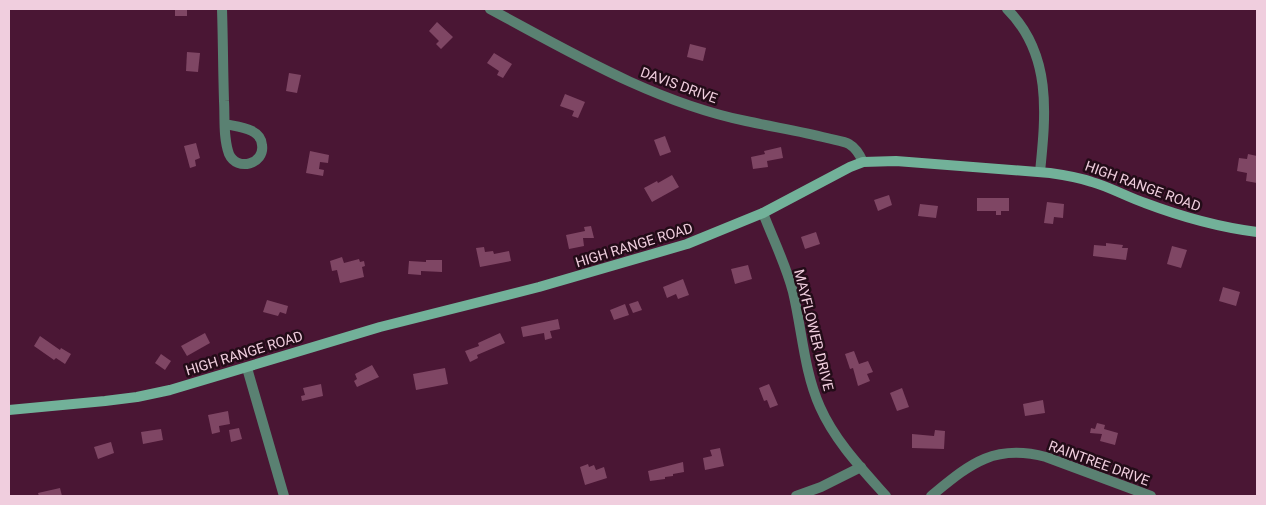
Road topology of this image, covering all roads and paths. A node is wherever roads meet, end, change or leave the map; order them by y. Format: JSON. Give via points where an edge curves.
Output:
{"nodes":[{"id":1,"x":222,"y":9,"type":"edge"},
{"id":2,"x":490,"y":9,"type":"edge"},
{"id":3,"x":1007,"y":9,"type":"edge"},
{"id":4,"x":225,"y":124,"type":"dead end"},
{"id":5,"x":863,"y":162,"type":"junction"},
{"id":6,"x":1040,"y":172,"type":"junction"},
{"id":7,"x":763,"y":213,"type":"junction"},
{"id":8,"x":1257,"y":232,"type":"edge"},
{"id":9,"x":247,"y":368,"type":"junction"},
{"id":10,"x":9,"y":410,"type":"edge"},
{"id":11,"x":861,"y":467,"type":"junction"},
{"id":12,"x":284,"y":496,"type":"edge"},
{"id":13,"x":796,"y":496,"type":"edge"},
{"id":14,"x":886,"y":496,"type":"edge"},
{"id":15,"x":931,"y":496,"type":"edge"},
{"id":16,"x":1151,"y":496,"type":"edge"}],
"edges":[{"from":1,"to":4,"type":"street"},
{"from":2,"to":5,"type":"street","name":"DAVIS DRIVE","via":[[646,89],[710,112],[849,144]]},
{"from":3,"to":6,"type":"street","via":[[1026,34],[1041,69],[1044,111]]},
{"from":5,"to":6,"type":"street","name":"HIGH RANGE ROAD","via":[[919,162]]},
{"from":5,"to":7,"type":"street","name":"HIGH RANGE ROAD"},
{"from":6,"to":8,"type":"street","name":"HIGH RANGE ROAD","via":[[1093,182],[1195,220]]},
{"from":7,"to":9,"type":"street","name":"HIGH RANGE ROAD","via":[[666,251],[380,327]]},
{"from":7,"to":11,"type":"street","name":"MAYFLOWER DRIVE","via":[[792,291],[820,409]]},
{"from":9,"to":10,"type":"street","name":"HIGH RANGE ROAD","via":[[138,397]]},
{"from":9,"to":12,"type":"street"},
{"from":11,"to":13,"type":"street"},
{"from":11,"to":14,"type":"street","name":"MAYFLOWER DRIVE"},
{"from":15,"to":16,"type":"street","name":"RAINTREE DRIVE","via":[[979,461],[989,456],[1013,453],[1046,457]]}]}
